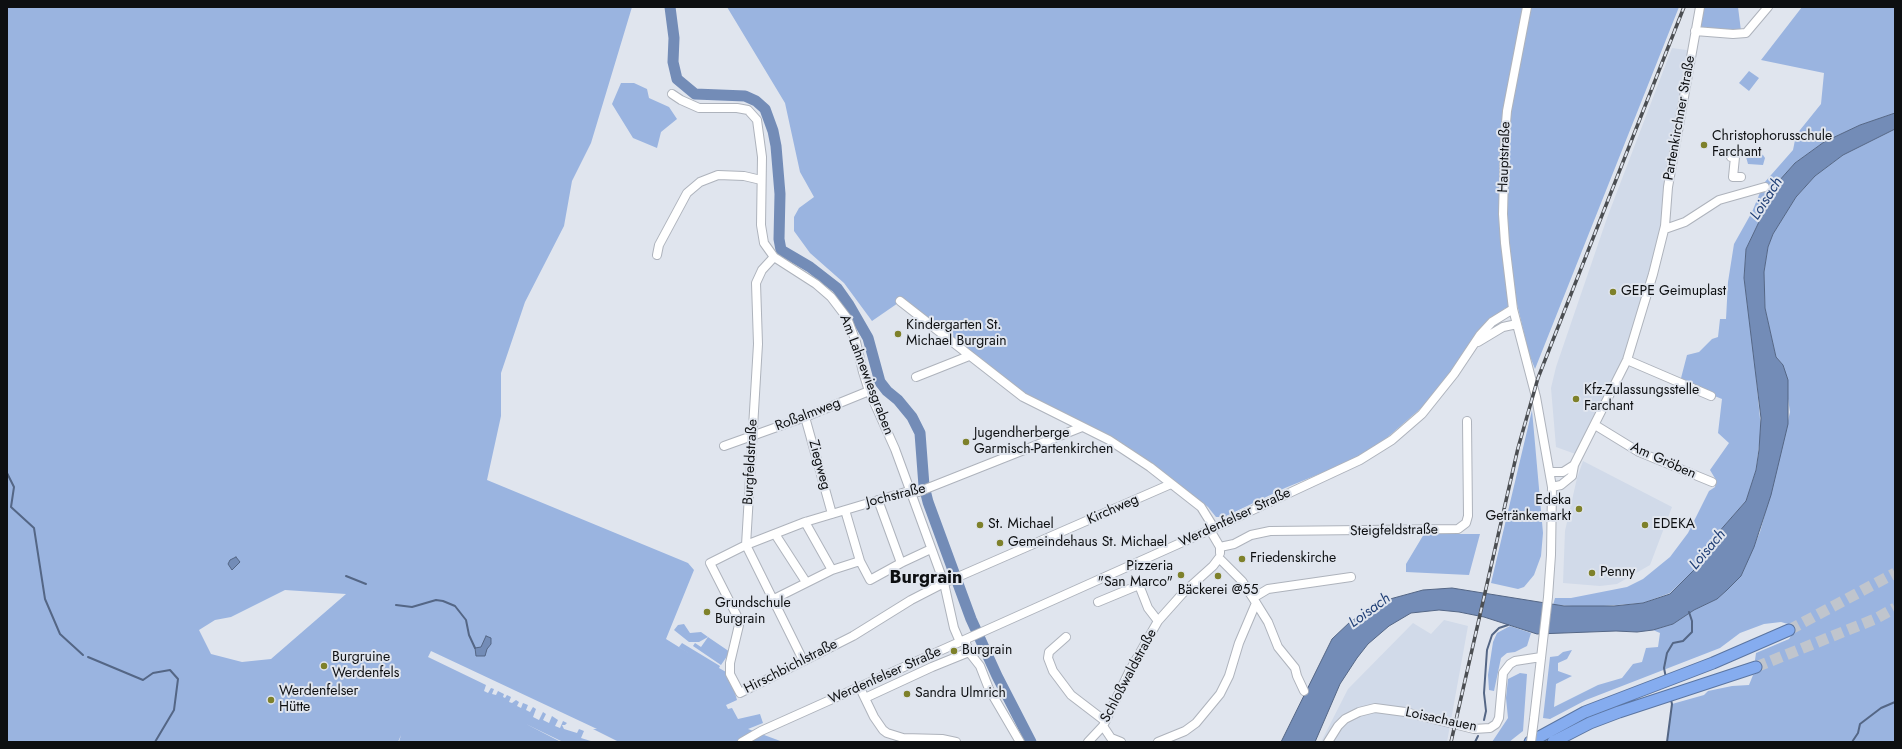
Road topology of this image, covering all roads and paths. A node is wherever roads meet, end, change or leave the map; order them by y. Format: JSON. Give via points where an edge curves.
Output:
{"nodes":[{"id":1,"x":1527,"y":7,"type":"edge"},
{"id":2,"x":1700,"y":7,"type":"edge"},
{"id":3,"x":1768,"y":7,"type":"edge"},
{"id":4,"x":1695,"y":31,"type":"junction"},
{"id":5,"x":672,"y":94,"type":"dead end"},
{"id":6,"x":1731,"y":157,"type":"dead end"},
{"id":7,"x":1741,"y":177,"type":"dead end"},
{"id":8,"x":761,"y":180,"type":"junction"},
{"id":9,"x":1765,"y":187,"type":"dead end"},
{"id":10,"x":1665,"y":229,"type":"junction"},
{"id":11,"x":657,"y":255,"type":"dead end"},
{"id":12,"x":774,"y":257,"type":"junction"},
{"id":13,"x":900,"y":301,"type":"dead end"},
{"id":14,"x":1513,"y":309,"type":"junction"},
{"id":15,"x":1517,"y":324,"type":"junction"},
{"id":16,"x":1474,"y":344,"type":"junction"},
{"id":17,"x":969,"y":356,"type":"junction"},
{"id":18,"x":1627,"y":360,"type":"junction"},
{"id":19,"x":916,"y":377,"type":"dead end"},
{"id":20,"x":869,"y":391,"type":"junction"},
{"id":21,"x":1711,"y":396,"type":"dead end"},
{"id":22,"x":805,"y":417,"type":"junction"},
{"id":23,"x":1467,"y":421,"type":"dead end"},
{"id":24,"x":1595,"y":425,"type":"junction"},
{"id":25,"x":1082,"y":427,"type":"junction"},
{"id":26,"x":752,"y":435,"type":"junction"},
{"id":27,"x":724,"y":446,"type":"dead end"},
{"id":28,"x":1574,"y":465,"type":"junction"},
{"id":29,"x":1550,"y":472,"type":"junction"},
{"id":30,"x":1712,"y":482,"type":"dead end"},
{"id":31,"x":1171,"y":484,"type":"junction"},
{"id":32,"x":1552,"y":487,"type":"junction"},
{"id":33,"x":909,"y":491,"type":"junction"},
{"id":34,"x":878,"y":500,"type":"junction"},
{"id":35,"x":845,"y":510,"type":"junction"},
{"id":36,"x":832,"y":514,"type":"junction"},
{"id":37,"x":805,"y":522,"type":"junction"},
{"id":38,"x":1212,"y":529,"type":"junction"},
{"id":39,"x":776,"y":534,"type":"junction"},
{"id":40,"x":746,"y":545,"type":"junction"},
{"id":41,"x":1220,"y":547,"type":"junction"},
{"id":42,"x":931,"y":549,"type":"junction"},
{"id":43,"x":1219,"y":558,"type":"junction"},
{"id":44,"x":860,"y":561,"type":"junction"},
{"id":45,"x":710,"y":563,"type":"joint"},
{"id":46,"x":901,"y":563,"type":"junction"},
{"id":47,"x":832,"y":570,"type":"junction"},
{"id":48,"x":1351,"y":577,"type":"dead end"},
{"id":49,"x":806,"y":582,"type":"junction"},
{"id":50,"x":944,"y":583,"type":"junction"},
{"id":51,"x":774,"y":599,"type":"junction"},
{"id":52,"x":1254,"y":601,"type":"junction"},
{"id":53,"x":1098,"y":602,"type":"dead end"},
{"id":54,"x":1158,"y":621,"type":"junction"},
{"id":55,"x":1789,"y":630,"type":"tunnel mouth"},
{"id":56,"x":1066,"y":637,"type":"dead end"},
{"id":57,"x":962,"y":641,"type":"junction"},
{"id":58,"x":969,"y":652,"type":"junction"},
{"id":59,"x":1541,"y":657,"type":"junction"},
{"id":60,"x":803,"y":660,"type":"junction"},
{"id":61,"x":1756,"y":667,"type":"tunnel mouth"},
{"id":62,"x":860,"y":688,"type":"junction"},
{"id":63,"x":1304,"y":691,"type":"dead end"},
{"id":64,"x":865,"y":698,"type":"junction"},
{"id":65,"x":1104,"y":723,"type":"junction"},
{"id":66,"x":742,"y":742,"type":"edge"},
{"id":67,"x":956,"y":742,"type":"edge"},
{"id":68,"x":1020,"y":742,"type":"edge"},
{"id":69,"x":1088,"y":742,"type":"edge"},
{"id":70,"x":1121,"y":742,"type":"edge"},
{"id":71,"x":1158,"y":742,"type":"edge"},
{"id":72,"x":1328,"y":742,"type":"edge"},
{"id":73,"x":1531,"y":742,"type":"edge"},
{"id":74,"x":1553,"y":742,"type":"edge"}],
"edges":[{"from":1,"to":14,"type":"street","name":"Hauptstraße","via":[[1510,91],[1505,135],[1505,243]]},
{"from":2,"to":4,"type":"street","name":"Partenkirchner Straße"},
{"from":3,"to":4,"type":"street","via":[[1746,33]]},
{"from":4,"to":10,"type":"street","name":"Partenkirchner Straße","via":[[1668,187]]},
{"from":5,"to":8,"type":"street","name":"Am Lahnewiesgraben","via":[[699,108],[737,108],[753,114],[760,136]]},
{"from":6,"to":7,"type":"street","via":[[1735,157],[1733,177]]},
{"from":8,"to":11,"type":"street","via":[[744,176],[718,175],[700,182],[687,193],[659,245]]},
{"from":8,"to":12,"type":"street","name":"Am Lahnewiesgraben","via":[[762,234],[764,243]]},
{"from":9,"to":10,"type":"street","via":[[1719,200],[1685,222]]},
{"from":10,"to":18,"type":"street","name":"Partenkirchner Straße"},
{"from":12,"to":20,"type":"street","name":"Am Lahnewiesgraben","via":[[816,284],[847,318]]},
{"from":12,"to":26,"type":"street","name":"Burgfeldstraße","via":[[762,270],[756,283],[758,344]]},
{"from":13,"to":17,"type":"street"},
{"from":14,"to":15,"type":"street","name":"Hauptstraße"},
{"from":14,"to":16,"type":"street","name":"Werdenfelser Straße","via":[[1490,324]]},
{"from":15,"to":16,"type":"street","name":"Werdenfelser Straße","via":[[1504,327]]},
{"from":15,"to":29,"type":"street","name":"Hauptstraße","via":[[1536,397]]},
{"from":16,"to":38,"type":"street","name":"Werdenfelser Straße","via":[[1422,414],[1392,440],[1360,460]]},
{"from":17,"to":19,"type":"street"},
{"from":17,"to":25,"type":"street","via":[[1023,397]]},
{"from":18,"to":21,"type":"street"},
{"from":18,"to":24,"type":"street","name":"Partenkirchner Straße"},
{"from":20,"to":22,"type":"street","name":"Roßalmweg"},
{"from":20,"to":33,"type":"street","name":"Am Lahnewiesgraben","via":[[895,449]]},
{"from":22,"to":26,"type":"street","name":"Roßalmweg"},
{"from":22,"to":36,"type":"street","name":"Ziegweg"},
{"from":23,"to":41,"type":"street","name":"Steigfeldstraße","via":[[1468,516],[1466,523],[1458,529],[1270,531]]},
{"from":24,"to":28,"type":"street","name":"Partenkirchner Straße"},
{"from":24,"to":30,"type":"street","name":"Am Gröben","via":[[1639,452]]},
{"from":25,"to":31,"type":"street","via":[[1129,452]]},
{"from":25,"to":33,"type":"street","name":"Jochstraße","via":[[929,488],[918,492]]},
{"from":26,"to":27,"type":"street","name":"Roßalmweg"},
{"from":26,"to":40,"type":"street","name":"Burgfeldstraße"},
{"from":28,"to":29,"type":"street","via":[[1563,472]]},
{"from":28,"to":32,"type":"street","name":"Partenkirchner Straße","via":[[1572,476],[1561,485]]},
{"from":29,"to":32,"type":"street","name":"Hauptstraße"},
{"from":31,"to":38,"type":"street","via":[[1201,507]]},
{"from":31,"to":50,"type":"street","name":"Kirchweg"},
{"from":32,"to":59,"type":"street","name":"Hauptstraße","via":[[1551,555]]},
{"from":33,"to":34,"type":"street","name":"Jochstraße"},
{"from":33,"to":42,"type":"street","name":"Am Lahnewiesgraben"},
{"from":34,"to":35,"type":"street","name":"Jochstraße"},
{"from":34,"to":46,"type":"street"},
{"from":35,"to":36,"type":"street","name":"Jochstraße"},
{"from":35,"to":44,"type":"street"},
{"from":36,"to":37,"type":"street","name":"Jochstraße"},
{"from":37,"to":39,"type":"street","name":"Jochstraße"},
{"from":37,"to":47,"type":"street"},
{"from":38,"to":41,"type":"street"},
{"from":38,"to":57,"type":"street","name":"Werdenfelser Straße"},
{"from":39,"to":40,"type":"street","name":"Jochstraße"},
{"from":39,"to":49,"type":"street"},
{"from":40,"to":45,"type":"street","name":"Jochstraße"},
{"from":40,"to":51,"type":"street"},
{"from":41,"to":43,"type":"street"},
{"from":42,"to":46,"type":"street"},
{"from":42,"to":50,"type":"street","name":"Am Lahnewiesgraben"},
{"from":43,"to":52,"type":"street","via":[[1242,581]]},
{"from":43,"to":54,"type":"street","name":"Schloßwaldstraße"},
{"from":44,"to":46,"type":"street","via":[[870,580]]},
{"from":44,"to":47,"type":"street"},
{"from":45,"to":60,"type":"street","name":"Hirschbichlstraße","via":[[738,618],[730,674],[740,693]]},
{"from":47,"to":49,"type":"street"},
{"from":48,"to":52,"type":"street","via":[[1268,589]]},
{"from":49,"to":51,"type":"street"},
{"from":50,"to":57,"type":"street","name":"Am Lahnewiesgraben","via":[[954,628]]},
{"from":50,"to":60,"type":"street","name":"Hirschbichlstraße","via":[[853,636]]},
{"from":51,"to":60,"type":"street"},
{"from":52,"to":63,"type":"street","via":[[1268,622],[1278,647],[1295,668]]},
{"from":52,"to":71,"type":"street","via":[[1220,694],[1196,723],[1185,731]]},
{"from":53,"to":54,"type":"street","via":[[1139,585],[1148,608]]},
{"from":54,"to":65,"type":"street","name":"Schloßwaldstraße","via":[[1143,645]]},
{"from":55,"to":73,"type":"highway","via":[[1713,663],[1586,712]]},
{"from":56,"to":65,"type":"street","via":[[1049,652],[1048,658],[1053,671],[1071,695]]},
{"from":57,"to":58,"type":"street","name":"Am Lahnewiesgraben"},
{"from":57,"to":62,"type":"street","name":"Werdenfelser Straße"},
{"from":58,"to":64,"type":"street"},
{"from":58,"to":68,"type":"street","name":"Am Lahnewiesgraben","via":[[980,666],[989,689]]},
{"from":59,"to":72,"type":"street","name":"Loisachauen","via":[[1515,661],[1506,669],[1502,679],[1499,718],[1490,728],[1474,729],[1405,712],[1374,708],[1345,718]]},
{"from":59,"to":73,"type":"street","name":"Hauptstraße","bridge":true},
{"from":61,"to":74,"type":"highway","via":[[1654,699],[1590,723]]},
{"from":62,"to":64,"type":"street"},
{"from":62,"to":66,"type":"street","name":"Werdenfelser Straße"},
{"from":64,"to":67,"type":"street","via":[[883,730],[893,736],[942,738]]},
{"from":65,"to":69,"type":"street","name":"Schloßwaldstraße"},
{"from":65,"to":70,"type":"street","via":[[1111,738]]}]}
